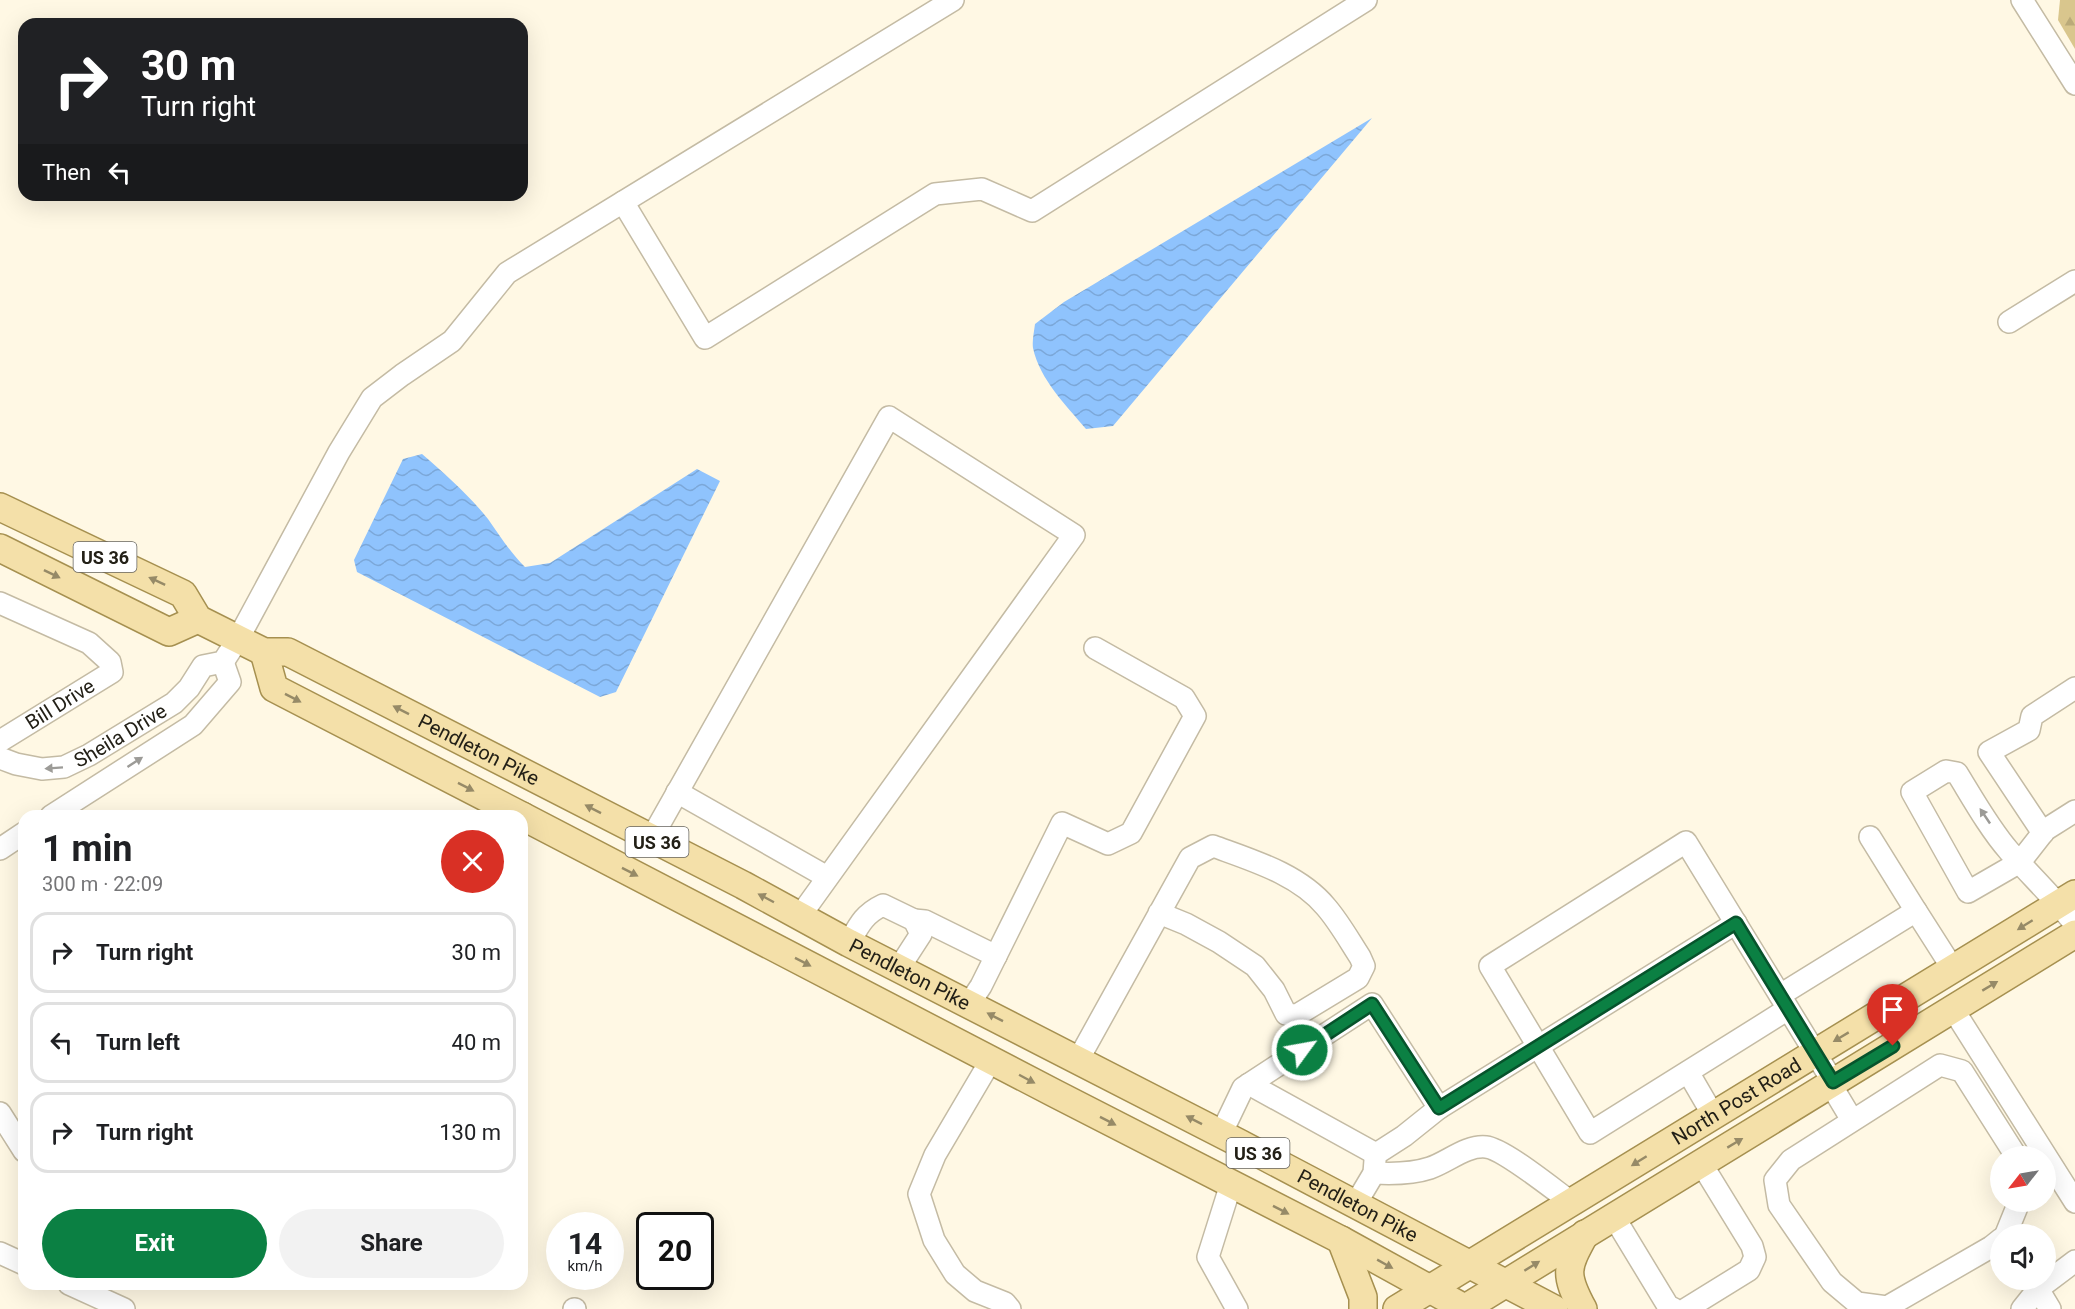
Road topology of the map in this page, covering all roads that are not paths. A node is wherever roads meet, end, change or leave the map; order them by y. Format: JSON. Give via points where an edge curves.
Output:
{"nodes":[{"id":1,"x":952,"y":0,"type":"edge"},
{"id":2,"x":1366,"y":0,"type":"edge"},
{"id":3,"x":2022,"y":0,"type":"edge"},
{"id":4,"x":2075,"y":84,"type":"edge"},
{"id":5,"x":623,"y":201,"type":"junction"},
{"id":6,"x":2075,"y":281,"type":"edge"},
{"id":7,"x":2009,"y":322,"type":"dead end"},
{"id":8,"x":0,"y":507,"type":"edge"},
{"id":9,"x":0,"y":548,"type":"edge"},
{"id":10,"x":0,"y":603,"type":"edge"},
{"id":11,"x":198,"y":619,"type":"junction"},
{"id":12,"x":1095,"y":648,"type":"dead end"},
{"id":13,"x":231,"y":651,"type":"junction"},
{"id":14,"x":264,"y":652,"type":"junction"},
{"id":15,"x":2075,"y":688,"type":"edge"},
{"id":16,"x":0,"y":741,"type":"edge"},
{"id":17,"x":0,"y":758,"type":"edge"},
{"id":18,"x":677,"y":792,"type":"junction"},
{"id":19,"x":60,"y":810,"type":"edge"},
{"id":20,"x":510,"y":810,"type":"edge"},
{"id":21,"x":2075,"y":812,"type":"edge"},
{"id":22,"x":528,"y":819,"type":"edge"},
{"id":23,"x":2043,"y":833,"type":"junction"},
{"id":24,"x":18,"y":837,"type":"edge"},
{"id":25,"x":1870,"y":837,"type":"dead end"},
{"id":26,"x":651,"y":839,"type":"junction"},
{"id":27,"x":0,"y":849,"type":"edge"},
{"id":28,"x":2020,"y":862,"type":"junction"},
{"id":29,"x":827,"y":877,"type":"junction"},
{"id":30,"x":2070,"y":907,"type":"edge"},
{"id":31,"x":1916,"y":911,"type":"junction"},
{"id":32,"x":1159,"y":913,"type":"junction"},
{"id":33,"x":800,"y":916,"type":"junction"},
{"id":34,"x":914,"y":920,"type":"junction"},
{"id":35,"x":1736,"y":923,"type":"junction"},
{"id":36,"x":2075,"y":934,"type":"edge"},
{"id":37,"x":849,"y":942,"type":"junction"},
{"id":38,"x":996,"y":956,"type":"junction"},
{"id":39,"x":899,"y":968,"type":"junction"},
{"id":40,"x":1953,"y":969,"type":"junction"},
{"id":41,"x":1784,"y":1002,"type":"junction"},
{"id":42,"x":969,"y":1004,"type":"junction"},
{"id":43,"x":1953,"y":1009,"type":"junction"},
{"id":44,"x":1538,"y":1046,"type":"junction"},
{"id":45,"x":1815,"y":1052,"type":"junction"},
{"id":46,"x":991,"y":1060,"type":"junction"},
{"id":47,"x":1078,"y":1060,"type":"junction"},
{"id":48,"x":1688,"y":1072,"type":"junction"},
{"id":49,"x":1833,"y":1082,"type":"junction"},
{"id":50,"x":1249,"y":1084,"type":"junction"},
{"id":51,"x":1439,"y":1108,"type":"junction"},
{"id":52,"x":0,"y":1113,"type":"edge"},
{"id":53,"x":1713,"y":1114,"type":"junction"},
{"id":54,"x":1852,"y":1120,"type":"junction"},
{"id":55,"x":1221,"y":1134,"type":"junction"},
{"id":56,"x":18,"y":1142,"type":"edge"},
{"id":57,"x":2010,"y":1146,"type":"edge"},
{"id":58,"x":1701,"y":1163,"type":"junction"},
{"id":59,"x":1375,"y":1164,"type":"junction"},
{"id":60,"x":1231,"y":1184,"type":"junction"},
{"id":61,"x":1571,"y":1202,"type":"junction"},
{"id":62,"x":2075,"y":1202,"type":"edge"},
{"id":63,"x":1355,"y":1204,"type":"junction"},
{"id":64,"x":1614,"y":1217,"type":"junction"},
{"id":65,"x":1585,"y":1234,"type":"junction"},
{"id":66,"x":1341,"y":1240,"type":"junction"},
{"id":67,"x":1990,"y":1248,"type":"edge"},
{"id":68,"x":0,"y":1253,"type":"edge"},
{"id":69,"x":18,"y":1261,"type":"edge"},
{"id":70,"x":2075,"y":1261,"type":"edge"},
{"id":71,"x":1469,"y":1265,"type":"junction"},
{"id":72,"x":2056,"y":1275,"type":"edge"},
{"id":73,"x":1504,"y":1283,"type":"junction"},
{"id":74,"x":1429,"y":1289,"type":"junction"},
{"id":75,"x":82,"y":1290,"type":"edge"},
{"id":76,"x":112,"y":1290,"type":"edge"},
{"id":77,"x":2037,"y":1290,"type":"edge"},
{"id":78,"x":2039,"y":1290,"type":"edge"},
{"id":79,"x":1662,"y":1304,"type":"edge"},
{"id":80,"x":124,"y":1309,"type":"edge"},
{"id":81,"x":1010,"y":1309,"type":"edge"},
{"id":82,"x":1237,"y":1309,"type":"edge"},
{"id":83,"x":1363,"y":1309,"type":"edge"},
{"id":84,"x":1397,"y":1309,"type":"edge"},
{"id":85,"x":1465,"y":1309,"type":"edge"},
{"id":86,"x":1554,"y":1309,"type":"edge"},
{"id":87,"x":1583,"y":1309,"type":"edge"},
{"id":88,"x":1686,"y":1309,"type":"edge"},
{"id":89,"x":2022,"y":1309,"type":"edge"},
{"id":90,"x":2049,"y":1309,"type":"edge"}],
"edges":[{"from":1,"to":5,"type":"street"},
{"from":2,"to":5,"type":"street","via":[[1032,211],[982,189],[935,194],[705,338]]},
{"from":3,"to":4,"type":"street"},
{"from":5,"to":13,"type":"street","via":[[507,273],[452,342],[372,398]]},
{"from":6,"to":7,"type":"street"},
{"from":11,"to":8,"type":"main road","number":"US 36","one_way":true,"via":[[183,594]]},
{"from":9,"to":11,"type":"main road","one_way":true,"via":[[169,632]]},
{"from":10,"to":16,"type":"street","name":"Bill Drive","via":[[88,644],[110,662],[112,672]]},
{"from":11,"to":13,"type":"main road","name":"Pendleton Pike","number":"US 36"},
{"from":12,"to":38,"type":"street","via":[[1184,698],[1195,716],[1131,833],[1108,844],[1062,823]]},
{"from":13,"to":14,"type":"main road","name":"Pendleton Pike","number":"US 36"},
{"from":13,"to":17,"type":"street","name":"Sheila Drive","one_way":true,"via":[[203,666],[174,702],[64,767],[42,769]]},
{"from":19,"to":13,"type":"street","name":"Sheila Drive","one_way":true,"via":[[193,725],[231,682]]},
{"from":14,"to":20,"type":"main road","name":"Pendleton Pike","one_way":true,"via":[[274,688]]},
{"from":26,"to":14,"type":"main road","name":"Pendleton Pike","number":"US 36","one_way":true,"via":[[288,652]]},
{"from":15,"to":23,"type":"street","via":[[2032,716],[2029,730],[1989,752]]},
{"from":18,"to":26,"type":"street"},
{"from":18,"to":29,"type":"street"},
{"from":18,"to":29,"type":"street","via":[[889,417],[1074,535]]},
{"from":21,"to":23,"type":"street"},
{"from":22,"to":46,"type":"main road","name":"Pendleton Pike","one_way":true},
{"from":23,"to":28,"type":"street"},
{"from":24,"to":27,"type":"street"},
{"from":25,"to":31,"type":"street"},
{"from":33,"to":26,"type":"main road","name":"Pendleton Pike","number":"US 36","one_way":true},
{"from":28,"to":28,"type":"street","one_way":true,"via":[[1957,773],[1946,771],[1912,792],[1968,892]]},
{"from":28,"to":30,"type":"street"},
{"from":29,"to":33,"type":"street"},
{"from":30,"to":40,"type":"main road","name":"North Post Road","one_way":true},
{"from":31,"to":40,"type":"street"},
{"from":31,"to":41,"type":"street"},
{"from":32,"to":32,"type":"street","via":[[1190,858],[1213,846],[1278,872],[1303,887],[1325,906],[1364,966],[1358,978],[1297,1016],[1286,1014],[1255,966],[1219,942]]},
{"from":32,"to":47,"type":"street"},
{"from":33,"to":37,"type":"main road","name":"Pendleton Pike","number":"US 36"},
{"from":34,"to":37,"type":"street","via":[[883,904],[870,911]]},
{"from":34,"to":38,"type":"street","via":[[924,921]]},
{"from":34,"to":39,"type":"street","via":[[921,934]]},
{"from":35,"to":41,"type":"street"},
{"from":35,"to":44,"type":"street"},
{"from":35,"to":44,"type":"street","via":[[1686,842],[1490,966]]},
{"from":43,"to":36,"type":"main road","name":"North Post Road","one_way":true},
{"from":37,"to":39,"type":"main road","name":"Pendleton Pike","number":"US 36"},
{"from":38,"to":42,"type":"street"},
{"from":39,"to":42,"type":"main road","name":"Pendleton Pike","number":"US 36"},
{"from":40,"to":45,"type":"main road","name":"North Post Road","one_way":true},
{"from":41,"to":45,"type":"street"},
{"from":41,"to":48,"type":"street"},
{"from":47,"to":42,"type":"main road","name":"Pendleton Pike","number":"US 36","one_way":true},
{"from":43,"to":49,"type":"main road","name":"North Post Road"},
{"from":43,"to":62,"type":"street"},
{"from":44,"to":48,"type":"street","via":[[1590,1133]]},
{"from":44,"to":51,"type":"street"},
{"from":45,"to":49,"type":"street"},
{"from":45,"to":53,"type":"main road","name":"North Post Road"},
{"from":46,"to":60,"type":"main road","name":"Pendleton Pike","number":"US 36","one_way":true},
{"from":46,"to":81,"type":"street","via":[[935,1155],[919,1194],[934,1240],[955,1274],[975,1291],[1005,1303]]},
{"from":55,"to":47,"type":"main road","name":"Pendleton Pike","number":"US 36","one_way":true},
{"from":48,"to":53,"type":"street"},
{"from":49,"to":54,"type":"street"},
{"from":58,"to":49,"type":"main road","name":"North Post Road","one_way":true},
{"from":50,"to":51,"type":"street","via":[[1372,1004]]},
{"from":50,"to":55,"type":"street","via":[[1243,1088]]},
{"from":50,"to":59,"type":"street"},
{"from":51,"to":59,"type":"street"},
{"from":52,"to":56,"type":"street"},
{"from":53,"to":61,"type":"main road","name":"North Post Road","one_way":true},
{"from":54,"to":57,"type":"street","via":[[1940,1065],[1962,1071]]},
{"from":54,"to":67,"type":"street","via":[[1791,1160],[1775,1180],[1779,1204],[1832,1282],[1857,1303],[1887,1307]]},
{"from":55,"to":63,"type":"main road","name":"Pendleton Pike","number":"US 36"},
{"from":58,"to":64,"type":"main road","name":"North Post Road"},
{"from":58,"to":88,"type":"street","via":[[1755,1257],[1749,1270]]},
{"from":59,"to":61,"type":"street","via":[[1400,1174],[1429,1168],[1474,1147],[1488,1147]]},
{"from":59,"to":63,"type":"street"},
{"from":60,"to":66,"type":"main road","name":"Pendleton Pike","number":"US 36","one_way":true},
{"from":60,"to":82,"type":"street","via":[[1208,1257]]},
{"from":61,"to":71,"type":"main road","name":"North Post Road"},
{"from":63,"to":71,"type":"main road","name":"Pendleton Pike","number":"US 36"},
{"from":64,"to":65,"type":"main road","name":"North Post Road"},
{"from":64,"to":79,"type":"street"},
{"from":73,"to":65,"type":"main road","name":"North Post Road","one_way":true},
{"from":65,"to":87,"type":"main road","via":[[1570,1262],[1569,1275]]},
{"from":66,"to":74,"type":"main road","name":"Pendleton Pike","number":"US 36","one_way":true},
{"from":66,"to":83,"type":"main road","via":[[1363,1297]]},
{"from":68,"to":69,"type":"street"},
{"from":70,"to":72,"type":"street"},
{"from":71,"to":73,"type":"main road","name":"Pendleton Pike","number":"US 36"},
{"from":71,"to":74,"type":"main road","name":"North Post Road"},
{"from":73,"to":85,"type":"main road","name":"North Post Road"},
{"from":73,"to":86,"type":"main road","name":"Pendleton Pike","number":"US 36"},
{"from":74,"to":84,"type":"main road","name":"North Post Road"},
{"from":74,"to":85,"type":"main road","name":"Pendleton Pike","number":"US 36"},
{"from":75,"to":80,"type":"street"},
{"from":76,"to":80,"type":"street"},
{"from":77,"to":89,"type":"street"},
{"from":78,"to":90,"type":"street"}]}
